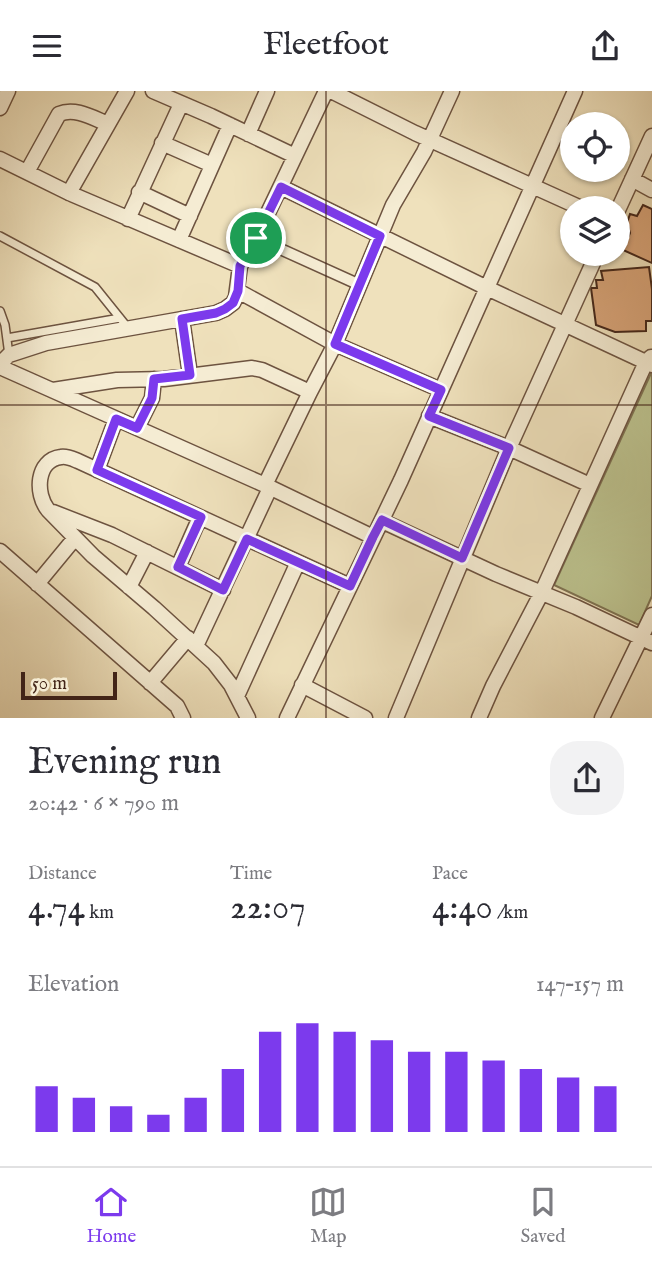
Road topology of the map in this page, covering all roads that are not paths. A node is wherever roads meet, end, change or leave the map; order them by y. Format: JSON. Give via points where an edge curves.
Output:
{"nodes":[{"id":1,"x":127,"y":91,"type":"edge"},
{"id":2,"x":153,"y":91,"type":"edge"},
{"id":3,"x":267,"y":91,"type":"edge"},
{"id":4,"x":329,"y":91,"type":"edge"},
{"id":5,"x":452,"y":91,"type":"edge"},
{"id":6,"x":575,"y":91,"type":"edge"},
{"id":7,"x":181,"y":104,"type":"junction"},
{"id":8,"x":108,"y":124,"type":"junction"},
{"id":9,"x":230,"y":125,"type":"junction"},
{"id":10,"x":248,"y":134,"type":"junction"},
{"id":11,"x":652,"y":136,"type":"edge"},
{"id":12,"x":430,"y":139,"type":"junction"},
{"id":13,"x":162,"y":143,"type":"junction"},
{"id":14,"x":295,"y":156,"type":"junction"},
{"id":15,"x":0,"y":159,"type":"edge"},
{"id":16,"x":212,"y":165,"type":"junction"},
{"id":17,"x":27,"y":172,"type":"junction"},
{"id":18,"x":632,"y":179,"type":"junction"},
{"id":19,"x":281,"y":187,"type":"junction"},
{"id":20,"x":532,"y":187,"type":"junction"},
{"id":21,"x":652,"y":190,"type":"edge"},
{"id":22,"x":139,"y":192,"type":"junction"},
{"id":23,"x":69,"y":193,"type":"junction"},
{"id":24,"x":624,"y":196,"type":"edge"},
{"id":25,"x":560,"y":199,"type":"edge"},
{"id":26,"x":190,"y":216,"type":"junction"},
{"id":27,"x":128,"y":219,"type":"junction"},
{"id":28,"x":0,"y":236,"type":"edge"},
{"id":29,"x":380,"y":236,"type":"junction"},
{"id":30,"x":256,"y":238,"type":"junction"},
{"id":31,"x":179,"y":240,"type":"junction"},
{"id":32,"x":240,"y":266,"type":"junction"},
{"id":33,"x":592,"y":266,"type":"edge"},
{"id":34,"x":359,"y":285,"type":"junction"},
{"id":35,"x":486,"y":288,"type":"junction"},
{"id":36,"x":238,"y":291,"type":"junction"},
{"id":37,"x":0,"y":311,"type":"edge"},
{"id":38,"x":182,"y":319,"type":"junction"},
{"id":39,"x":124,"y":323,"type":"junction"},
{"id":40,"x":565,"y":325,"type":"junction"},
{"id":41,"x":6,"y":338,"type":"junction"},
{"id":42,"x":335,"y":344,"type":"junction"},
{"id":43,"x":650,"y":361,"type":"edge"},
{"id":44,"x":3,"y":362,"type":"edge"},
{"id":45,"x":190,"y":375,"type":"junction"},
{"id":46,"x":154,"y":379,"type":"junction"},
{"id":47,"x":53,"y":390,"type":"junction"},
{"id":48,"x":441,"y":390,"type":"junction"},
{"id":49,"x":310,"y":392,"type":"junction"},
{"id":50,"x":429,"y":416,"type":"junction"},
{"id":51,"x":116,"y":419,"type":"junction"},
{"id":52,"x":137,"y":428,"type":"junction"},
{"id":53,"x":509,"y":448,"type":"junction"},
{"id":54,"x":97,"y":470,"type":"junction"},
{"id":55,"x":590,"y":485,"type":"junction"},
{"id":56,"x":268,"y":486,"type":"junction"},
{"id":57,"x":48,"y":510,"type":"junction"},
{"id":58,"x":201,"y":517,"type":"junction"},
{"id":59,"x":382,"y":520,"type":"junction"},
{"id":60,"x":373,"y":537,"type":"junction"},
{"id":61,"x":75,"y":538,"type":"junction"},
{"id":62,"x":247,"y":539,"type":"junction"},
{"id":63,"x":0,"y":551,"type":"edge"},
{"id":64,"x":147,"y":552,"type":"junction"},
{"id":65,"x":462,"y":558,"type":"junction"},
{"id":66,"x":298,"y":562,"type":"junction"},
{"id":67,"x":178,"y":567,"type":"junction"},
{"id":68,"x":37,"y":584,"type":"junction"},
{"id":69,"x":350,"y":586,"type":"junction"},
{"id":70,"x":129,"y":587,"type":"junction"},
{"id":71,"x":223,"y":590,"type":"junction"},
{"id":72,"x":542,"y":592,"type":"junction"},
{"id":73,"x":652,"y":615,"type":"edge"},
{"id":74,"x":647,"y":641,"type":"edge"},
{"id":75,"x":192,"y":642,"type":"junction"},
{"id":76,"x":150,"y":683,"type":"junction"},
{"id":77,"x":302,"y":685,"type":"junction"},
{"id":78,"x":237,"y":696,"type":"junction"},
{"id":79,"x":358,"y":716,"type":"edge"},
{"id":80,"x":183,"y":718,"type":"edge"},
{"id":81,"x":248,"y":718,"type":"edge"},
{"id":82,"x":288,"y":718,"type":"edge"},
{"id":83,"x":396,"y":718,"type":"edge"},
{"id":84,"x":479,"y":718,"type":"edge"},
{"id":85,"x":602,"y":718,"type":"edge"}],
"edges":[{"from":1,"to":8,"type":"street"},
{"from":2,"to":7,"type":"street"},
{"from":3,"to":10,"type":"street"},
{"from":4,"to":12,"type":"street"},
{"from":4,"to":14,"type":"street"},
{"from":5,"to":12,"type":"street"},
{"from":6,"to":20,"type":"street"},
{"from":7,"to":9,"type":"street"},
{"from":7,"to":13,"type":"street"},
{"from":8,"to":17,"type":"street","via":[[76,112],[59,114]]},
{"from":8,"to":23,"type":"street"},
{"from":9,"to":10,"type":"street"},
{"from":9,"to":16,"type":"street"},
{"from":10,"to":14,"type":"street"},
{"from":11,"to":18,"type":"street"},
{"from":12,"to":20,"type":"street"},
{"from":12,"to":29,"type":"street"},
{"from":13,"to":16,"type":"street"},
{"from":13,"to":22,"type":"street"},
{"from":14,"to":19,"type":"street"},
{"from":15,"to":17,"type":"street"},
{"from":16,"to":26,"type":"street"},
{"from":17,"to":23,"type":"street"},
{"from":18,"to":21,"type":"street"},
{"from":18,"to":24,"type":"street"},
{"from":19,"to":29,"type":"street"},
{"from":19,"to":30,"type":"street"},
{"from":20,"to":25,"type":"street"},
{"from":20,"to":35,"type":"street"},
{"from":22,"to":26,"type":"street"},
{"from":22,"to":27,"type":"street"},
{"from":23,"to":27,"type":"street"},
{"from":26,"to":31,"type":"street"},
{"from":27,"to":31,"type":"street"},
{"from":28,"to":39,"type":"lane","via":[[95,287]]},
{"from":29,"to":34,"type":"street"},
{"from":29,"to":35,"type":"street"},
{"from":30,"to":32,"type":"street"},
{"from":30,"to":34,"type":"street"},
{"from":31,"to":32,"type":"street"},
{"from":32,"to":36,"type":"street"},
{"from":33,"to":40,"type":"street"},
{"from":34,"to":42,"type":"street"},
{"from":35,"to":40,"type":"street"},
{"from":35,"to":48,"type":"street"},
{"from":36,"to":38,"type":"street","via":[[225,309]]},
{"from":36,"to":42,"type":"street"},
{"from":37,"to":41,"type":"lane"},
{"from":38,"to":39,"type":"street"},
{"from":38,"to":45,"type":"street"},
{"from":39,"to":41,"type":"lane"},
{"from":39,"to":44,"type":"street","via":[[46,342]]},
{"from":40,"to":43,"type":"street"},
{"from":40,"to":53,"type":"street"},
{"from":41,"to":44,"type":"lane"},
{"from":42,"to":48,"type":"street"},
{"from":42,"to":49,"type":"street"},
{"from":43,"to":55,"type":"street"},
{"from":44,"to":47,"type":"street"},
{"from":45,"to":46,"type":"street"},
{"from":45,"to":49,"type":"street","via":[[252,368]]},
{"from":46,"to":47,"type":"street"},
{"from":46,"to":52,"type":"street","via":[[152,398]]},
{"from":47,"to":51,"type":"street"},
{"from":48,"to":50,"type":"street"},
{"from":49,"to":56,"type":"street"},
{"from":50,"to":53,"type":"street"},
{"from":50,"to":59,"type":"street"},
{"from":51,"to":52,"type":"street"},
{"from":51,"to":54,"type":"street"},
{"from":52,"to":56,"type":"street"},
{"from":53,"to":55,"type":"street"},
{"from":53,"to":65,"type":"street"},
{"from":54,"to":57,"type":"street","via":[[68,457],[51,461],[39,489]]},
{"from":54,"to":58,"type":"street"},
{"from":55,"to":72,"type":"street"},
{"from":56,"to":60,"type":"street"},
{"from":56,"to":62,"type":"street"},
{"from":57,"to":61,"type":"street"},
{"from":57,"to":64,"type":"street"},
{"from":58,"to":62,"type":"street"},
{"from":58,"to":67,"type":"street"},
{"from":59,"to":60,"type":"street"},
{"from":59,"to":65,"type":"street"},
{"from":60,"to":69,"type":"street"},
{"from":61,"to":68,"type":"street"},
{"from":61,"to":70,"type":"street"},
{"from":62,"to":66,"type":"street"},
{"from":62,"to":71,"type":"street"},
{"from":63,"to":68,"type":"street"},
{"from":64,"to":67,"type":"street"},
{"from":64,"to":70,"type":"street"},
{"from":65,"to":72,"type":"street"},
{"from":65,"to":83,"type":"street"},
{"from":66,"to":69,"type":"street"},
{"from":66,"to":78,"type":"street"},
{"from":67,"to":71,"type":"street"},
{"from":68,"to":76,"type":"street"},
{"from":69,"to":77,"type":"street"},
{"from":70,"to":75,"type":"street"},
{"from":71,"to":75,"type":"street"},
{"from":72,"to":74,"type":"street"},
{"from":72,"to":84,"type":"street"},
{"from":73,"to":74,"type":"street"},
{"from":74,"to":85,"type":"street"},
{"from":75,"to":76,"type":"street"},
{"from":75,"to":78,"type":"street","via":[[224,674]]},
{"from":76,"to":80,"type":"street","via":[[177,706]]},
{"from":77,"to":79,"type":"street"},
{"from":77,"to":82,"type":"street"},
{"from":78,"to":81,"type":"street"}]}
